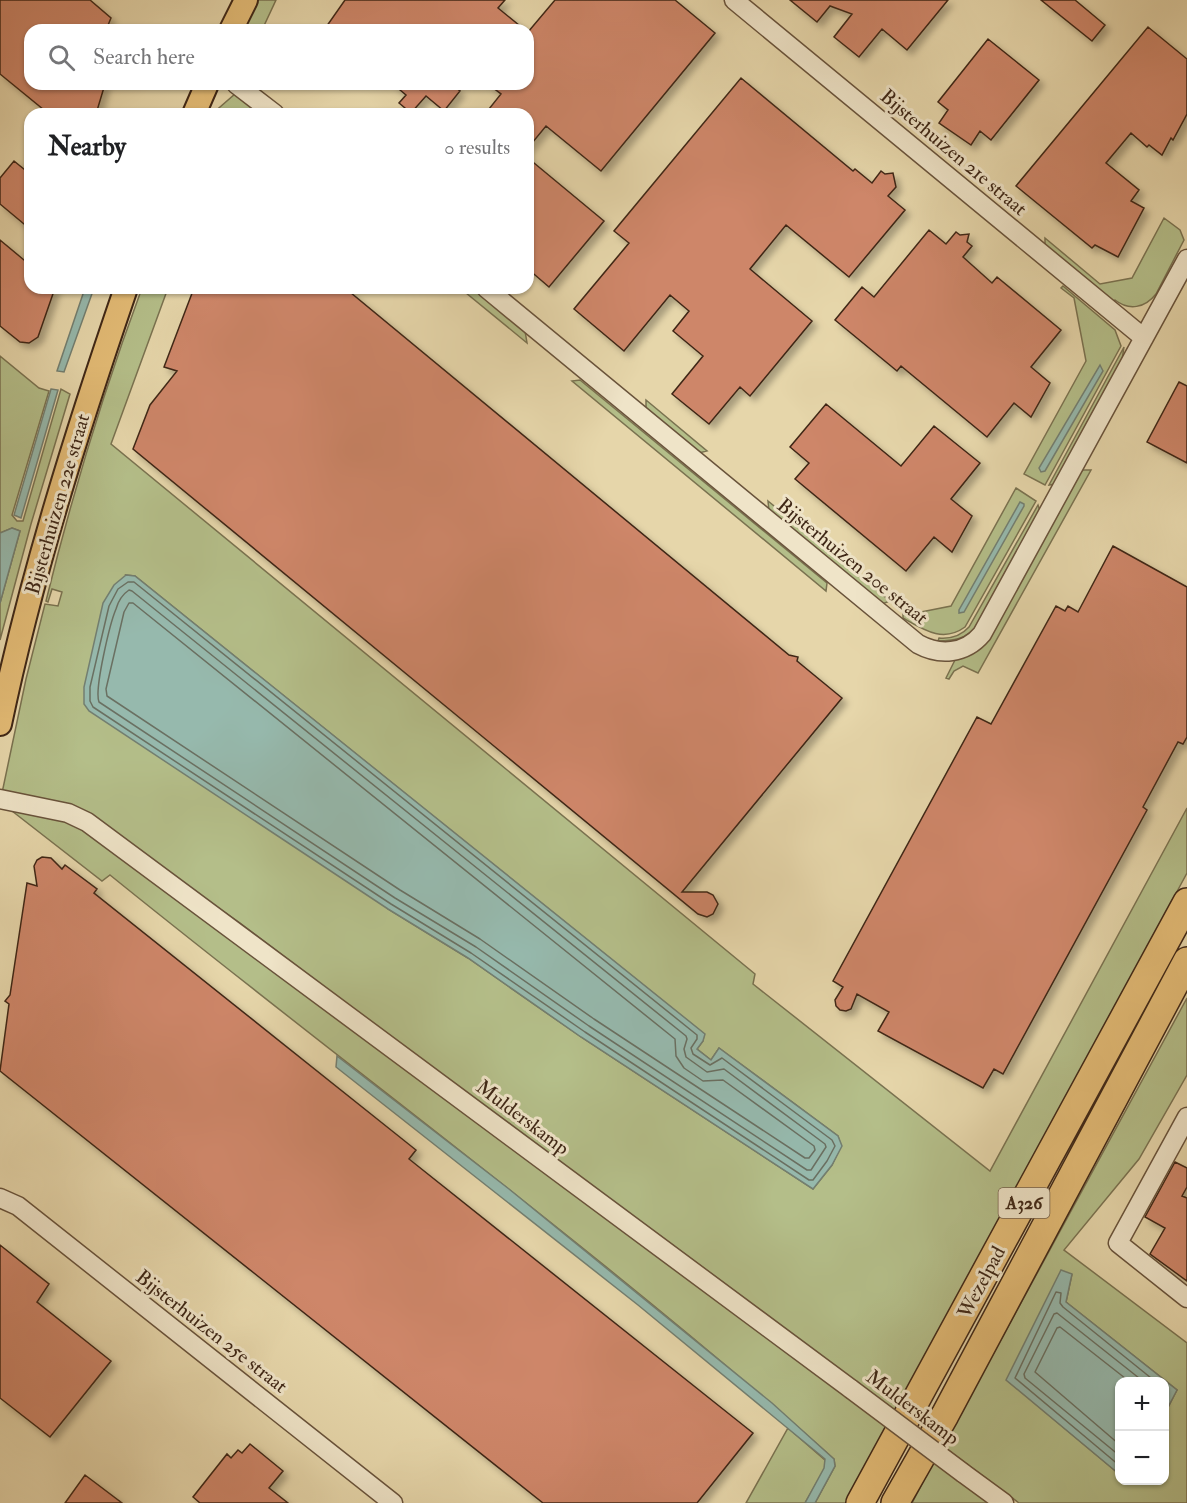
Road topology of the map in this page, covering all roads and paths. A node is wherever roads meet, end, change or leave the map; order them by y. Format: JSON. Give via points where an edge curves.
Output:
{"nodes":[{"id":1,"x":246,"y":0,"type":"edge"},
{"id":2,"x":734,"y":0,"type":"edge"},
{"id":3,"x":234,"y":24,"type":"edge"},
{"id":4,"x":204,"y":90,"type":"edge"},
{"id":5,"x":244,"y":90,"type":"edge"},
{"id":6,"x":197,"y":108,"type":"edge"},
{"id":7,"x":267,"y":108,"type":"edge"},
{"id":8,"x":1187,"y":259,"type":"edge"},
{"id":9,"x":124,"y":294,"type":"edge"},
{"id":10,"x":493,"y":294,"type":"edge"},
{"id":11,"x":1144,"y":339,"type":"junction"},
{"id":12,"x":0,"y":724,"type":"edge"},
{"id":13,"x":0,"y":799,"type":"edge"},
{"id":14,"x":1187,"y":902,"type":"edge"},
{"id":15,"x":1187,"y":961,"type":"edge"},
{"id":16,"x":1187,"y":1117,"type":"edge"},
{"id":17,"x":0,"y":1198,"type":"edge"},
{"id":18,"x":1187,"y":1298,"type":"edge"},
{"id":19,"x":393,"y":1503,"type":"edge"},
{"id":20,"x":860,"y":1503,"type":"edge"},
{"id":21,"x":895,"y":1503,"type":"edge"},
{"id":22,"x":1004,"y":1503,"type":"edge"}],
"edges":[{"from":1,"to":3,"type":"main road"},
{"from":2,"to":11,"type":"street","name":"Bijsterhuizen 21e straat"},
{"from":4,"to":6,"type":"main road"},
{"from":5,"to":7,"type":"street"},
{"from":8,"to":11,"type":"street","name":"Bijsterhuizen 20e straat"},
{"from":9,"to":12,"type":"main road","name":"Bijsterhuizen 22e straat","via":[[43,549]]},
{"from":10,"to":11,"type":"street","name":"Bijsterhuizen 20e straat","via":[[918,644],[939,651],[963,649],[982,634]]},
{"from":13,"to":22,"type":"street","name":"Mulderskamp","bridge":true,"via":[[68,813],[87,822]]},
{"from":14,"to":20,"type":"highway","name":"Wezelpad","number":"A326"},
{"from":15,"to":21,"type":"highway","name":"Wezelpad","number":"A326"},
{"from":16,"to":18,"type":"street","via":[[1118,1243]]},
{"from":17,"to":19,"type":"street","name":"Bijsterhuizen 25e straat","via":[[18,1206]]}]}
